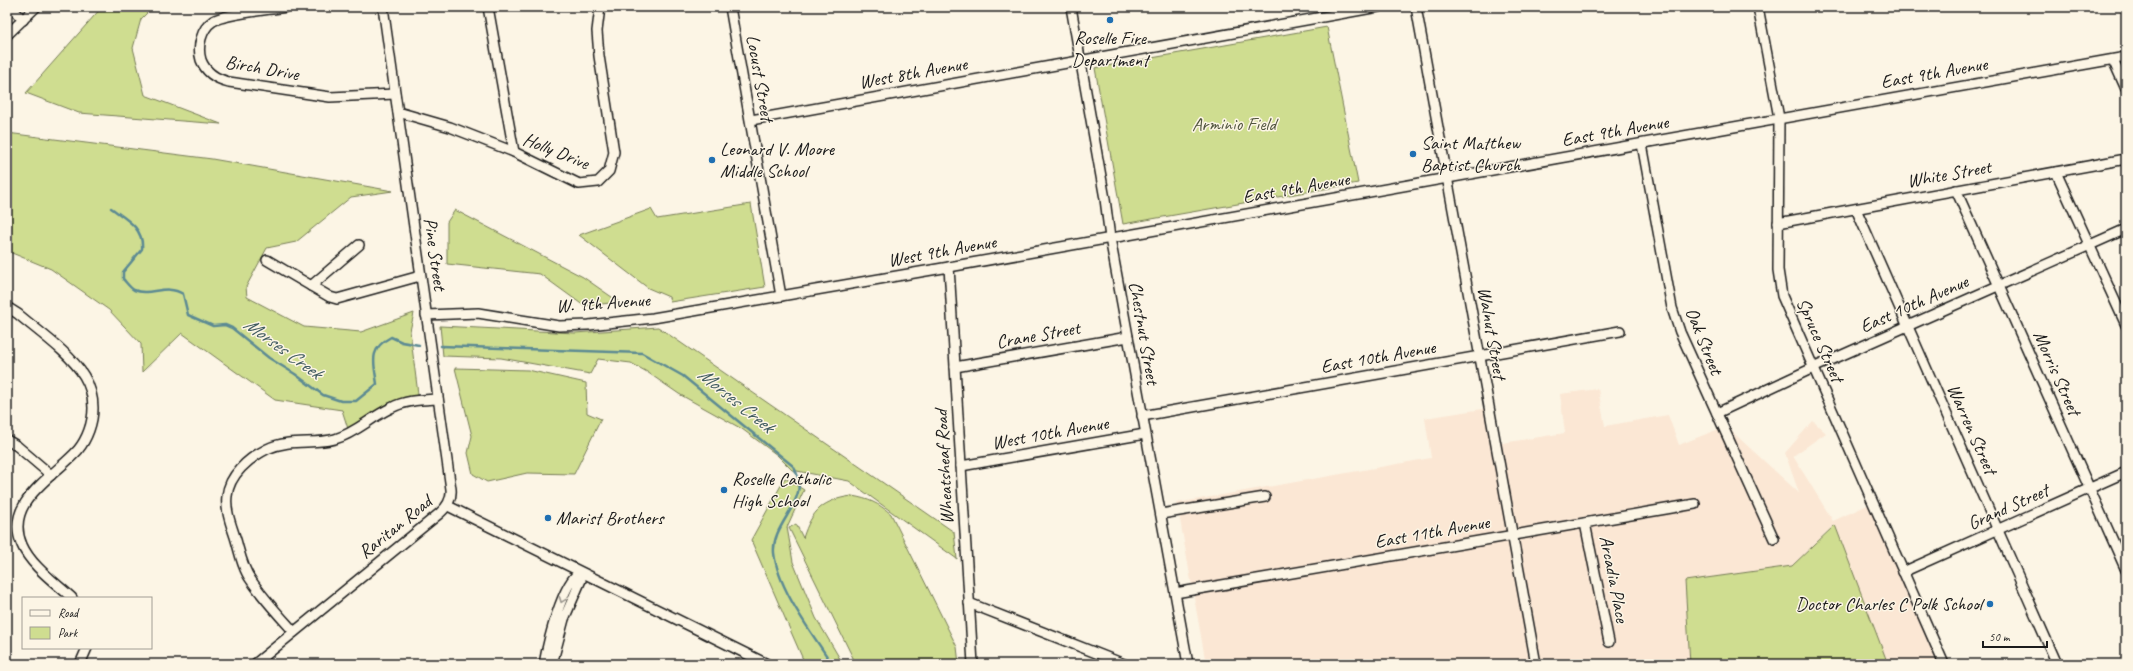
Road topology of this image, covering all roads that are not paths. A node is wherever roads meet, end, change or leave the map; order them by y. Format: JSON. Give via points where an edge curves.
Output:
{"nodes":[{"id":1,"x":11,"y":7,"type":"edge"},
{"id":2,"x":36,"y":7,"type":"edge"},
{"id":3,"x":286,"y":7,"type":"edge"},
{"id":4,"x":382,"y":7,"type":"edge"},
{"id":5,"x":488,"y":7,"type":"edge"},
{"id":6,"x":600,"y":7,"type":"edge"},
{"id":7,"x":730,"y":7,"type":"edge"},
{"id":8,"x":1071,"y":7,"type":"edge"},
{"id":9,"x":1378,"y":7,"type":"edge"},
{"id":10,"x":1416,"y":7,"type":"edge"},
{"id":11,"x":1758,"y":7,"type":"edge"},
{"id":12,"x":23,"y":20,"type":"junction"},
{"id":13,"x":7,"y":35,"type":"edge"},
{"id":14,"x":2126,"y":57,"type":"edge"},
{"id":15,"x":1080,"y":60,"type":"junction"},
{"id":16,"x":2113,"y":60,"type":"junction"},
{"id":17,"x":2126,"y":89,"type":"edge"},
{"id":18,"x":395,"y":94,"type":"junction"},
{"id":19,"x":398,"y":112,"type":"junction"},
{"id":20,"x":1779,"y":118,"type":"junction"},
{"id":21,"x":751,"y":120,"type":"junction"},
{"id":22,"x":1642,"y":144,"type":"junction"},
{"id":23,"x":514,"y":152,"type":"junction"},
{"id":24,"x":2126,"y":159,"type":"edge"},
{"id":25,"x":2056,"y":172,"type":"junction"},
{"id":26,"x":1446,"y":178,"type":"junction"},
{"id":27,"x":1956,"y":190,"type":"junction"},
{"id":28,"x":1856,"y":208,"type":"junction"},
{"id":29,"x":1778,"y":223,"type":"junction"},
{"id":30,"x":2126,"y":229,"type":"edge"},
{"id":31,"x":1110,"y":238,"type":"junction"},
{"id":32,"x":359,"y":245,"type":"dead end"},
{"id":33,"x":2090,"y":245,"type":"junction"},
{"id":34,"x":267,"y":260,"type":"dead end"},
{"id":35,"x":949,"y":267,"type":"junction"},
{"id":36,"x":420,"y":276,"type":"junction"},
{"id":37,"x":1999,"y":285,"type":"junction"},
{"id":38,"x":311,"y":286,"type":"junction"},
{"id":39,"x":781,"y":296,"type":"junction"},
{"id":40,"x":7,"y":307,"type":"edge"},
{"id":41,"x":426,"y":316,"type":"junction"},
{"id":42,"x":2126,"y":325,"type":"edge"},
{"id":43,"x":1908,"y":326,"type":"junction"},
{"id":44,"x":1620,"y":331,"type":"dead end"},
{"id":45,"x":1128,"y":337,"type":"junction"},
{"id":46,"x":1479,"y":356,"type":"junction"},
{"id":47,"x":955,"y":367,"type":"junction"},
{"id":48,"x":1813,"y":368,"type":"junction"},
{"id":49,"x":438,"y":399,"type":"junction"},
{"id":50,"x":1717,"y":413,"type":"junction"},
{"id":51,"x":1142,"y":416,"type":"junction"},
{"id":52,"x":1145,"y":434,"type":"junction"},
{"id":53,"x":7,"y":440,"type":"edge"},
{"id":54,"x":961,"y":466,"type":"junction"},
{"id":55,"x":2126,"y":472,"type":"edge"},
{"id":56,"x":51,"y":476,"type":"junction"},
{"id":57,"x":2090,"y":488,"type":"junction"},
{"id":58,"x":1265,"y":497,"type":"dead end"},
{"id":59,"x":1695,"y":504,"type":"dead end"},
{"id":60,"x":448,"y":506,"type":"junction"},
{"id":61,"x":1161,"y":514,"type":"junction"},
{"id":62,"x":1585,"y":523,"type":"junction"},
{"id":63,"x":1998,"y":530,"type":"junction"},
{"id":64,"x":1512,"y":536,"type":"junction"},
{"id":65,"x":1774,"y":539,"type":"dead end"},
{"id":66,"x":2126,"y":570,"type":"edge"},
{"id":67,"x":580,"y":572,"type":"junction"},
{"id":68,"x":1903,"y":572,"type":"junction"},
{"id":69,"x":1175,"y":594,"type":"junction"},
{"id":70,"x":71,"y":597,"type":"edge"},
{"id":71,"x":969,"y":603,"type":"junction"},
{"id":72,"x":294,"y":632,"type":"junction"},
{"id":73,"x":1609,"y":642,"type":"dead end"},
{"id":74,"x":87,"y":649,"type":"edge"},
{"id":75,"x":80,"y":664,"type":"edge"},
{"id":76,"x":255,"y":664,"type":"edge"},
{"id":77,"x":544,"y":664,"type":"edge"},
{"id":78,"x":552,"y":664,"type":"edge"},
{"id":79,"x":767,"y":664,"type":"edge"},
{"id":80,"x":973,"y":664,"type":"edge"},
{"id":81,"x":1124,"y":664,"type":"edge"},
{"id":82,"x":1188,"y":664,"type":"edge"},
{"id":83,"x":1536,"y":664,"type":"edge"},
{"id":84,"x":1944,"y":664,"type":"edge"},
{"id":85,"x":2057,"y":664,"type":"edge"}],
"edges":[{"from":1,"to":12,"type":"street"},
{"from":2,"to":12,"type":"street"},
{"from":3,"to":18,"type":"street","name":"Birch Drive","via":[[225,17],[212,22],[203,33],[200,47],[202,61],[210,73],[215,78],[229,82],[330,97]]},
{"from":4,"to":18,"type":"street","name":"Pine Street"},
{"from":5,"to":23,"type":"street"},
{"from":6,"to":23,"type":"street","name":"Holly Drive","via":[[599,56],[614,152],[609,171],[598,182],[579,184]]},
{"from":7,"to":21,"type":"street","name":"Locust Street"},
{"from":8,"to":15,"type":"street","name":"Chestnut Street"},
{"from":9,"to":15,"type":"street","name":"West 8th Avenue"},
{"from":10,"to":26,"type":"street","name":"Walnut Street"},
{"from":11,"to":20,"type":"street","name":"Spruce Street"},
{"from":12,"to":13,"type":"street"},
{"from":14,"to":16,"type":"street","name":"East 9th Avenue"},
{"from":15,"to":21,"type":"street","name":"West 8th Avenue"},
{"from":15,"to":31,"type":"street","name":"Chestnut Street"},
{"from":16,"to":17,"type":"street"},
{"from":16,"to":20,"type":"street","name":"East 9th Avenue"},
{"from":18,"to":19,"type":"street","name":"Pine Street"},
{"from":19,"to":23,"type":"street","name":"Holly Drive","via":[[450,127]]},
{"from":19,"to":36,"type":"street","name":"Pine Street"},
{"from":20,"to":22,"type":"street","name":"East 9th Avenue"},
{"from":20,"to":29,"type":"street","name":"Spruce Street"},
{"from":21,"to":39,"type":"street","name":"Locust Street"},
{"from":22,"to":26,"type":"street","name":"East 9th Avenue"},
{"from":22,"to":50,"type":"street","name":"Oak Street","via":[[1672,308],[1680,332]]},
{"from":24,"to":25,"type":"street","name":"White Street"},
{"from":25,"to":27,"type":"street","name":"White Street"},
{"from":25,"to":33,"type":"street"},
{"from":26,"to":31,"type":"street","name":"East 9th Avenue"},
{"from":26,"to":46,"type":"street","name":"Walnut Street"},
{"from":27,"to":28,"type":"street","name":"White Street"},
{"from":27,"to":37,"type":"street","name":"Morris Street"},
{"from":28,"to":29,"type":"street","name":"White Street"},
{"from":28,"to":43,"type":"street","name":"Warren Street"},
{"from":29,"to":48,"type":"street","name":"Spruce Street","via":[[1778,270],[1782,296]]},
{"from":30,"to":33,"type":"street","name":"East 10th Avenue"},
{"from":31,"to":35,"type":"street","name":"West 9th Avenue"},
{"from":31,"to":45,"type":"street","name":"Chestnut Street"},
{"from":32,"to":38,"type":"street"},
{"from":33,"to":37,"type":"street","name":"East 10th Avenue"},
{"from":33,"to":42,"type":"street"},
{"from":34,"to":38,"type":"street"},
{"from":35,"to":39,"type":"street","name":"West 9th Avenue"},
{"from":35,"to":47,"type":"street","name":"Wheatsheaf Road"},
{"from":36,"to":38,"type":"street","via":[[337,299],[330,298]]},
{"from":36,"to":41,"type":"street","name":"Pine Street"},
{"from":37,"to":43,"type":"street","name":"East 10th Avenue"},
{"from":37,"to":57,"type":"street","name":"Morris Street"},
{"from":39,"to":41,"type":"street","name":"W. 9th Avenue","via":[[653,318],[589,325],[559,326],[468,313]]},
{"from":40,"to":56,"type":"street","via":[[77,366],[90,390],[92,417],[87,436],[78,450]]},
{"from":41,"to":49,"type":"street","name":"Pine Street"},
{"from":43,"to":48,"type":"street","name":"East 10th Avenue"},
{"from":43,"to":63,"type":"street","name":"Warren Street"},
{"from":44,"to":46,"type":"street","name":"East 10th Avenue"},
{"from":45,"to":47,"type":"street","name":"Crane Street"},
{"from":45,"to":51,"type":"street","name":"Chestnut Street"},
{"from":46,"to":51,"type":"street","name":"East 10th Avenue"},
{"from":46,"to":64,"type":"street","name":"Walnut Street"},
{"from":47,"to":54,"type":"street","name":"Wheatsheaf Road"},
{"from":48,"to":50,"type":"street","name":"East 10th Avenue"},
{"from":48,"to":68,"type":"street","name":"Spruce Street"},
{"from":49,"to":60,"type":"street","name":"Pine Street","via":[[451,489]]},
{"from":49,"to":72,"type":"street","via":[[402,403],[348,435],[333,440],[289,442],[268,449],[252,457],[241,467],[230,485],[227,496],[228,511],[242,562],[250,580]]},
{"from":50,"to":65,"type":"street","name":"Oak Street"},
{"from":51,"to":52,"type":"street","name":"Chestnut Street"},
{"from":52,"to":54,"type":"street","name":"West 10th Avenue"},
{"from":52,"to":61,"type":"street","name":"Chestnut Street"},
{"from":53,"to":56,"type":"street"},
{"from":54,"to":71,"type":"street","name":"Wheatsheaf Road"},
{"from":55,"to":57,"type":"street","name":"Grand Street"},
{"from":56,"to":70,"type":"street","via":[[25,502],[18,531],[27,555]]},
{"from":57,"to":63,"type":"street","name":"Grand Street"},
{"from":57,"to":66,"type":"street","name":"Morris Street"},
{"from":58,"to":61,"type":"street"},
{"from":59,"to":62,"type":"street","name":"East 11th Avenue"},
{"from":60,"to":67,"type":"street","name":"Raritan Road"},
{"from":60,"to":72,"type":"street","name":"Raritan Road"},
{"from":61,"to":69,"type":"street","name":"Chestnut Street"},
{"from":62,"to":64,"type":"street","name":"East 11th Avenue"},
{"from":62,"to":73,"type":"street","name":"Arcadia Place"},
{"from":63,"to":68,"type":"street","name":"Grand Street"},
{"from":63,"to":85,"type":"street","name":"Warren Street"},
{"from":64,"to":69,"type":"street","name":"East 11th Avenue"},
{"from":64,"to":83,"type":"street","name":"Walnut Street"},
{"from":67,"to":77,"type":"street","one_way":true,"via":[[573,576],[563,597]]},
{"from":67,"to":78,"type":"street","via":[[581,580],[564,619]]},
{"from":67,"to":79,"type":"street","name":"Raritan Road"},
{"from":68,"to":84,"type":"street","name":"Spruce Street"},
{"from":69,"to":82,"type":"street","name":"Chestnut Street"},
{"from":71,"to":80,"type":"street","name":"Wheatsheaf Road"},
{"from":71,"to":81,"type":"street"},
{"from":72,"to":76,"type":"street","name":"Raritan Road"},
{"from":74,"to":75,"type":"street"}]}
